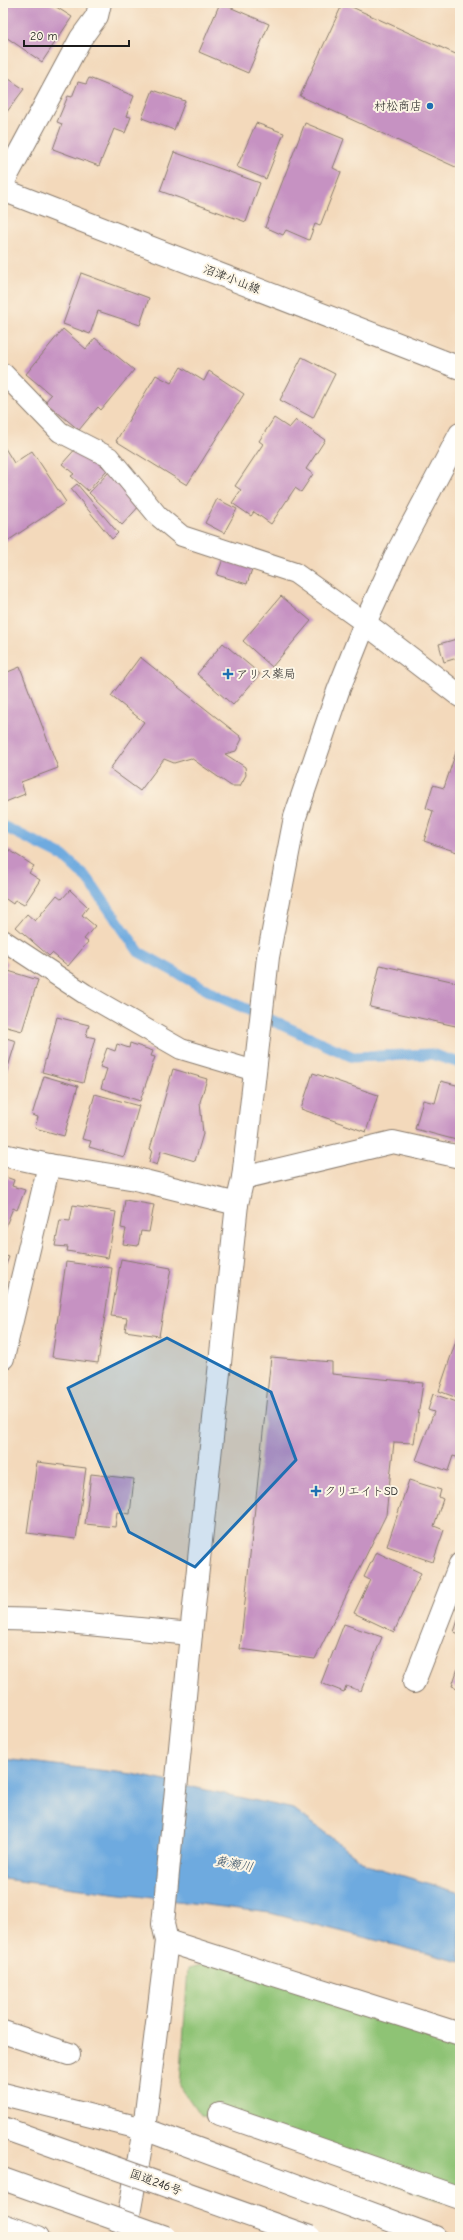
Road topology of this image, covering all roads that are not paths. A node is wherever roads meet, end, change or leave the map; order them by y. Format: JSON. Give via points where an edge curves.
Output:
{"nodes":[{"id":1,"x":100,"y":3,"type":"edge"},
{"id":2,"x":3,"y":183,"type":"edge"},
{"id":3,"x":3,"y":190,"type":"edge"},
{"id":4,"x":460,"y":368,"type":"edge"},
{"id":5,"x":3,"y":373,"type":"edge"},
{"id":6,"x":460,"y":434,"type":"edge"},
{"id":7,"x":365,"y":623,"type":"junction"},
{"id":8,"x":460,"y":696,"type":"edge"},
{"id":9,"x":3,"y":940,"type":"edge"},
{"id":10,"x":255,"y":1071,"type":"junction"},
{"id":11,"x":3,"y":1154,"type":"edge"},
{"id":12,"x":460,"y":1157,"type":"edge"},
{"id":13,"x":50,"y":1165,"type":"junction"},
{"id":14,"x":243,"y":1178,"type":"junction"},
{"id":15,"x":237,"y":1204,"type":"junction"},
{"id":16,"x":3,"y":1358,"type":"edge"},
{"id":17,"x":460,"y":1564,"type":"edge"},
{"id":18,"x":3,"y":1619,"type":"edge"},
{"id":19,"x":191,"y":1643,"type":"junction"},
{"id":20,"x":414,"y":1682,"type":"dead end"},
{"id":21,"x":165,"y":1933,"type":"junction"},
{"id":22,"x":3,"y":2032,"type":"edge"},
{"id":23,"x":460,"y":2034,"type":"edge"},
{"id":24,"x":69,"y":2054,"type":"dead end"},
{"id":25,"x":3,"y":2094,"type":"edge"},
{"id":26,"x":220,"y":2114,"type":"dead end"},
{"id":27,"x":3,"y":2128,"type":"edge"},
{"id":28,"x":144,"y":2129,"type":"junction"},
{"id":29,"x":3,"y":2179,"type":"edge"},
{"id":30,"x":460,"y":2198,"type":"edge"},
{"id":31,"x":3,"y":2225,"type":"edge"},
{"id":32,"x":38,"y":2237,"type":"edge"},
{"id":33,"x":125,"y":2237,"type":"edge"},
{"id":34,"x":166,"y":2237,"type":"edge"},
{"id":35,"x":310,"y":2237,"type":"edge"},
{"id":36,"x":435,"y":2237,"type":"edge"}],
"edges":[{"from":1,"to":2,"type":"main road","via":[[97,16],[81,38]]},
{"from":3,"to":4,"type":"main road","name":"沼津小山線"},
{"from":5,"to":7,"type":"lane","via":[[60,432],[108,457],[158,516],[182,536],[295,573]]},
{"from":6,"to":7,"type":"main road","via":[[399,549]]},
{"from":7,"to":8,"type":"main road"},
{"from":7,"to":10,"type":"main road","via":[[338,691],[295,818],[268,957]]},
{"from":9,"to":10,"type":"lane","via":[[85,994],[181,1049]]},
{"from":10,"to":14,"type":"main road"},
{"from":11,"to":13,"type":"main road"},
{"from":12,"to":14,"type":"main road","via":[[393,1142]]},
{"from":13,"to":15,"type":"main road","via":[[136,1179]]},
{"from":13,"to":16,"type":"main road"},
{"from":14,"to":15,"type":"main road"},
{"from":15,"to":19,"type":"main road"},
{"from":17,"to":20,"type":"main road"},
{"from":18,"to":19,"type":"main road","via":[[48,1620]]},
{"from":19,"to":21,"type":"main road"},
{"from":21,"to":23,"type":"main road"},
{"from":21,"to":28,"type":"main road"},
{"from":22,"to":24,"type":"main road"},
{"from":25,"to":28,"type":"main road"},
{"from":26,"to":30,"type":"main road"},
{"from":27,"to":35,"type":"main road","name":"国道246号","bridge":true},
{"from":28,"to":33,"type":"main road"},
{"from":28,"to":36,"type":"main road"},
{"from":29,"to":34,"type":"main road","bridge":true},
{"from":31,"to":32,"type":"main road"}]}
